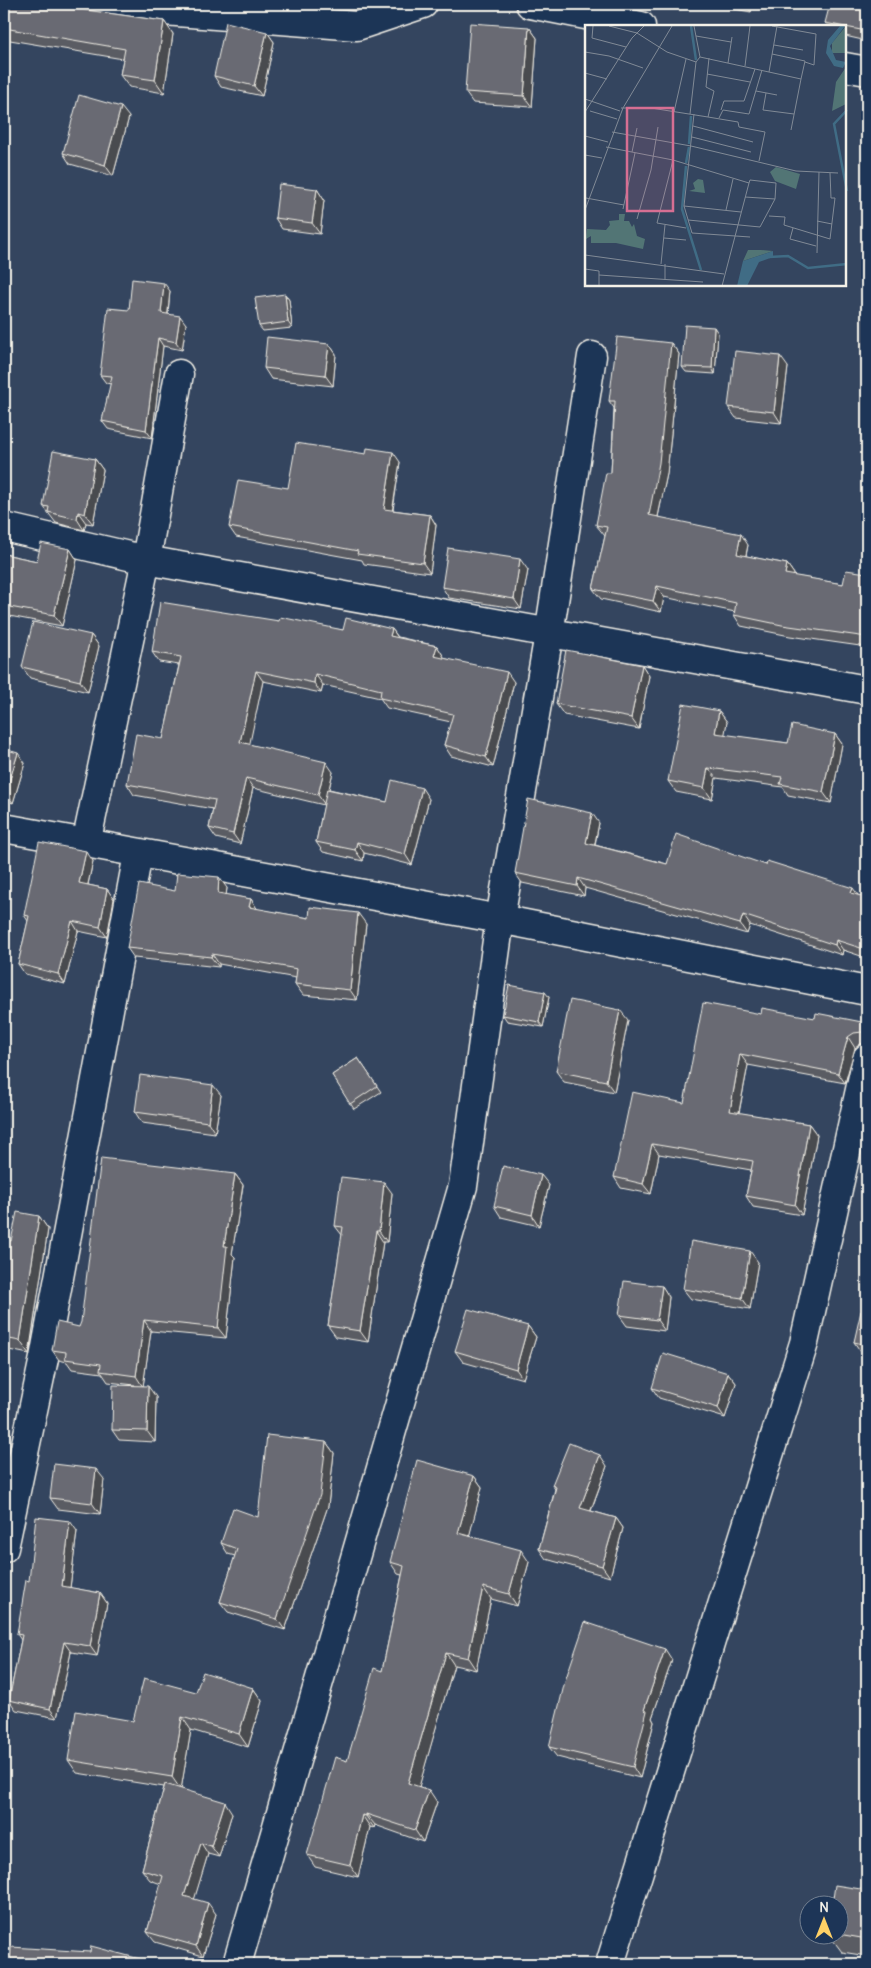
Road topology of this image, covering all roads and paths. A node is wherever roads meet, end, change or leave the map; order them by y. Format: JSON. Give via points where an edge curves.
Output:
{"nodes":[{"id":1,"x":75,"y":4,"type":"edge"},
{"id":2,"x":423,"y":4,"type":"edge"},
{"id":3,"x":530,"y":4,"type":"edge"},
{"id":4,"x":636,"y":25,"type":"edge"},
{"id":5,"x":846,"y":66,"type":"edge"},
{"id":6,"x":867,"y":71,"type":"edge"},
{"id":7,"x":592,"y":356,"type":"dead end"},
{"id":8,"x":179,"y":374,"type":"dead end"},
{"id":9,"x":4,"y":527,"type":"edge"},
{"id":10,"x":146,"y":560,"type":"junction"},
{"id":11,"x":549,"y":634,"type":"junction"},
{"id":12,"x":867,"y":690,"type":"edge"},
{"id":13,"x":4,"y":828,"type":"edge"},
{"id":14,"x":86,"y":844,"type":"junction"},
{"id":15,"x":138,"y":854,"type":"junction"},
{"id":16,"x":500,"y":919,"type":"junction"},
{"id":17,"x":867,"y":991,"type":"edge"},
{"id":18,"x":867,"y":1058,"type":"edge"},
{"id":19,"x":4,"y":1548,"type":"edge"},
{"id":20,"x":238,"y":1964,"type":"edge"},
{"id":21,"x":610,"y":1964,"type":"edge"}],
"edges":[{"from":1,"to":2,"type":"street","via":[[357,26]]},
{"from":3,"to":4,"type":"street"},
{"from":5,"to":6,"type":"street"},
{"from":7,"to":11,"type":"street"},
{"from":8,"to":10,"type":"street"},
{"from":9,"to":10,"type":"street"},
{"from":10,"to":11,"type":"street"},
{"from":10,"to":14,"type":"street"},
{"from":11,"to":12,"type":"street"},
{"from":11,"to":16,"type":"street"},
{"from":13,"to":14,"type":"street"},
{"from":14,"to":15,"type":"street"},
{"from":15,"to":16,"type":"street"},
{"from":15,"to":19,"type":"street","via":[[44,1358]]},
{"from":16,"to":17,"type":"street"},
{"from":16,"to":20,"type":"street","via":[[463,1186]]},
{"from":18,"to":21,"type":"street","via":[[804,1343]]}]}
